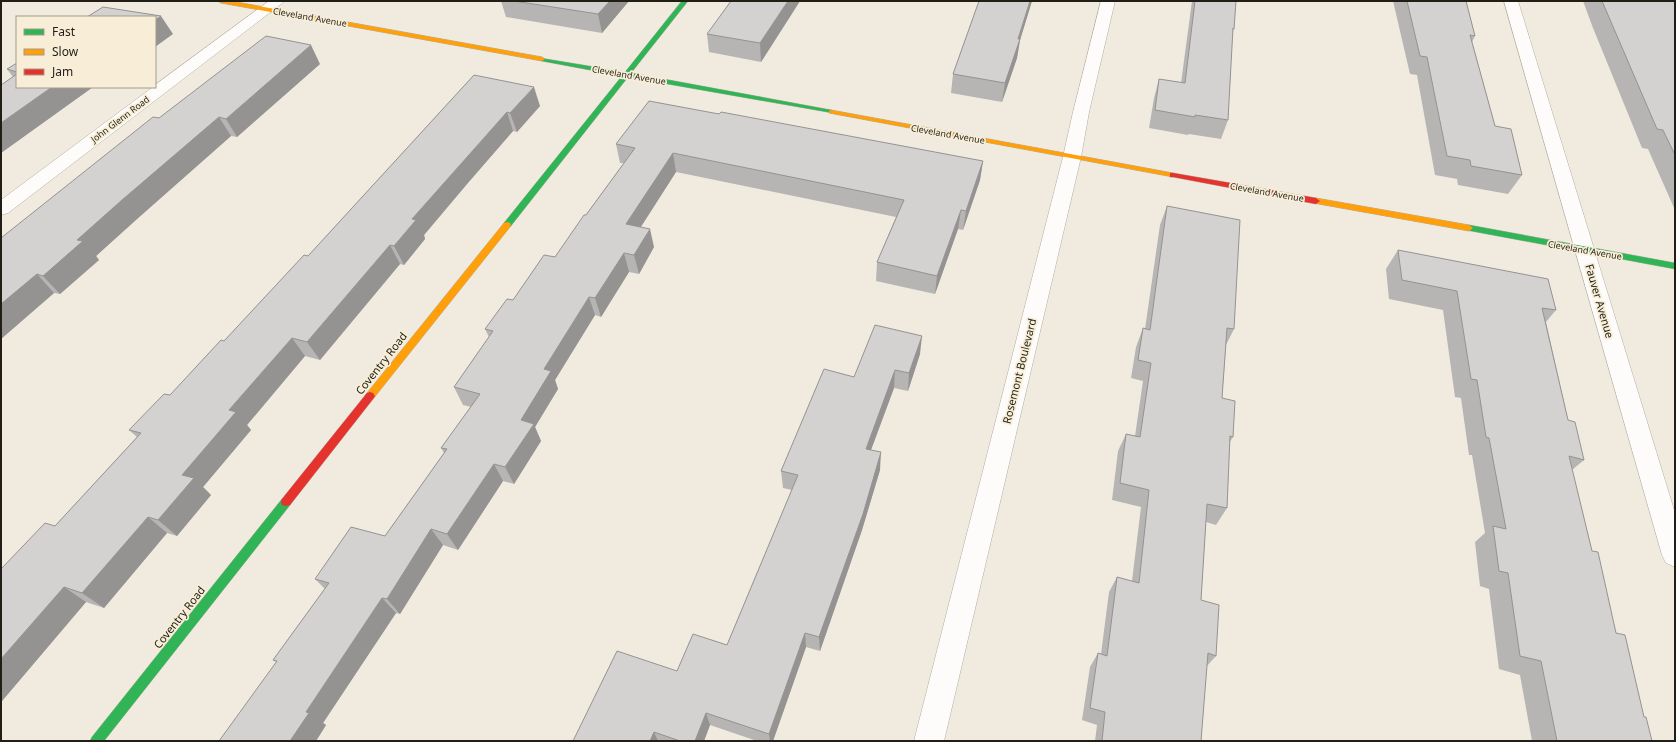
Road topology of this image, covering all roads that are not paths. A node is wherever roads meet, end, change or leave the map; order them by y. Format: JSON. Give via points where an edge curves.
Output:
{"nodes":[{"id":1,"x":221,"y":1,"type":"edge"},
{"id":2,"x":685,"y":1,"type":"edge"},
{"id":3,"x":1108,"y":1,"type":"edge"},
{"id":4,"x":1511,"y":1,"type":"edge"},
{"id":5,"x":272,"y":5,"type":"edge"},
{"id":6,"x":626,"y":74,"type":"junction"},
{"id":7,"x":1072,"y":157,"type":"junction"},
{"id":8,"x":1,"y":209,"type":"edge"},
{"id":9,"x":1585,"y":250,"type":"junction"},
{"id":10,"x":1675,"y":266,"type":"edge"},
{"id":11,"x":1675,"y":555,"type":"edge"},
{"id":12,"x":96,"y":741,"type":"edge"},
{"id":13,"x":929,"y":741,"type":"edge"}],
"edges":[{"from":1,"to":5,"type":"street","name":"Cleveland Avenue"},
{"from":2,"to":6,"type":"street","name":"Coventry Road"},
{"from":3,"to":7,"type":"street","name":"Rosemont Boulevard"},
{"from":4,"to":9,"type":"street","name":"Fauver Avenue"},
{"from":5,"to":6,"type":"street","name":"Cleveland Avenue"},
{"from":5,"to":8,"type":"street","name":"John Glenn Road"},
{"from":6,"to":7,"type":"street","name":"Cleveland Avenue"},
{"from":6,"to":12,"type":"street","name":"Coventry Road"},
{"from":7,"to":9,"type":"street","name":"Cleveland Avenue"},
{"from":7,"to":13,"type":"street","name":"Rosemont Boulevard"},
{"from":9,"to":10,"type":"street","name":"Cleveland Avenue"},
{"from":9,"to":11,"type":"street","name":"Fauver Avenue"}]}
